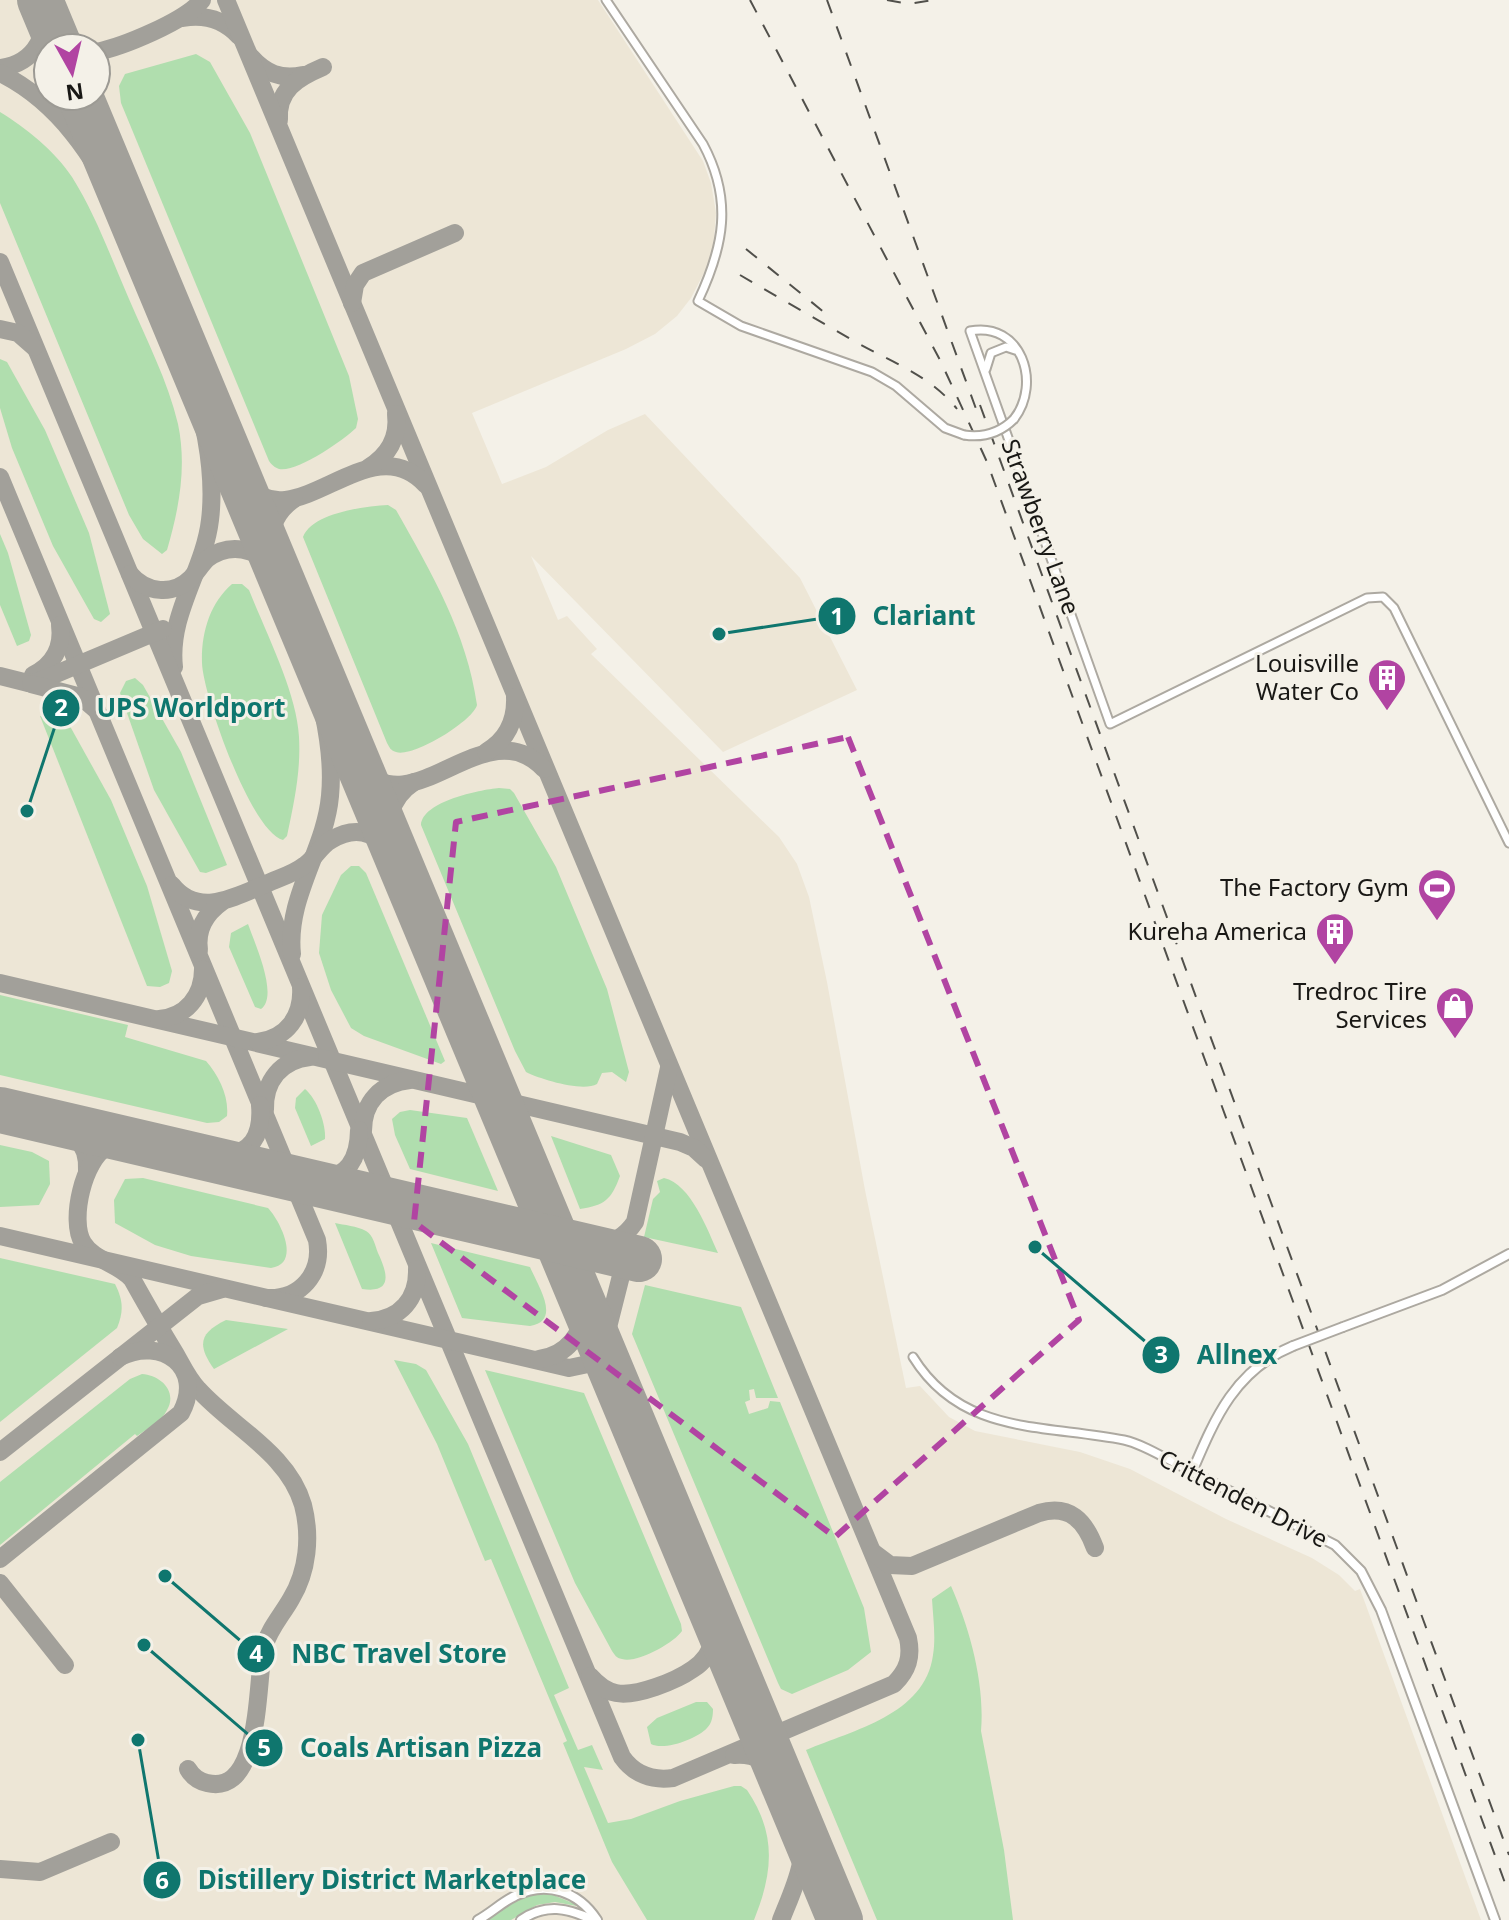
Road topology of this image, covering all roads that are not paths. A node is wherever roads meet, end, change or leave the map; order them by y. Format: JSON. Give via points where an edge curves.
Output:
{"nodes":[{"id":1,"x":606,"y":0,"type":"edge"},
{"id":2,"x":1018,"y":351,"type":"junction"},
{"id":3,"x":985,"y":372,"type":"junction"},
{"id":4,"x":1509,"y":843,"type":"edge"},
{"id":5,"x":1509,"y":1254,"type":"edge"},
{"id":6,"x":913,"y":1357,"type":"dead end"},
{"id":7,"x":1192,"y":1472,"type":"junction"},
{"id":8,"x":478,"y":1920,"type":"edge"},
{"id":9,"x":521,"y":1920,"type":"edge"},
{"id":10,"x":595,"y":1920,"type":"edge"},
{"id":11,"x":1495,"y":1920,"type":"edge"}],
"edges":[{"from":1,"to":2,"type":"street","bridge":true,"via":[[715,166],[723,218],[715,261],[698,301],[741,326],[872,372],[945,428],[964,435],[1002,429],[1022,408],[1027,372]]},
{"from":2,"to":3,"type":"street","via":[[1006,347],[991,353]]},
{"from":2,"to":3,"type":"street","name":"Strawberry Lane","via":[[997,334],[970,331]]},
{"from":3,"to":4,"type":"street","name":"Strawberry Lane","via":[[1110,724],[1367,598],[1383,597],[1394,608]]},
{"from":5,"to":7,"type":"main road","bridge":true,"via":[[1442,1290],[1261,1362],[1235,1387]]},
{"from":6,"to":7,"type":"street","name":"Crittenden Drive","via":[[934,1386],[971,1412],[1124,1440]]},
{"from":7,"to":11,"type":"main road","name":"Crittenden Drive","via":[[1335,1545],[1361,1571],[1381,1610]]},
{"from":8,"to":10,"type":"main road","via":[[517,1895],[551,1889],[587,1905]]},
{"from":9,"to":10,"type":"main road","via":[[552,1908]]}]}
